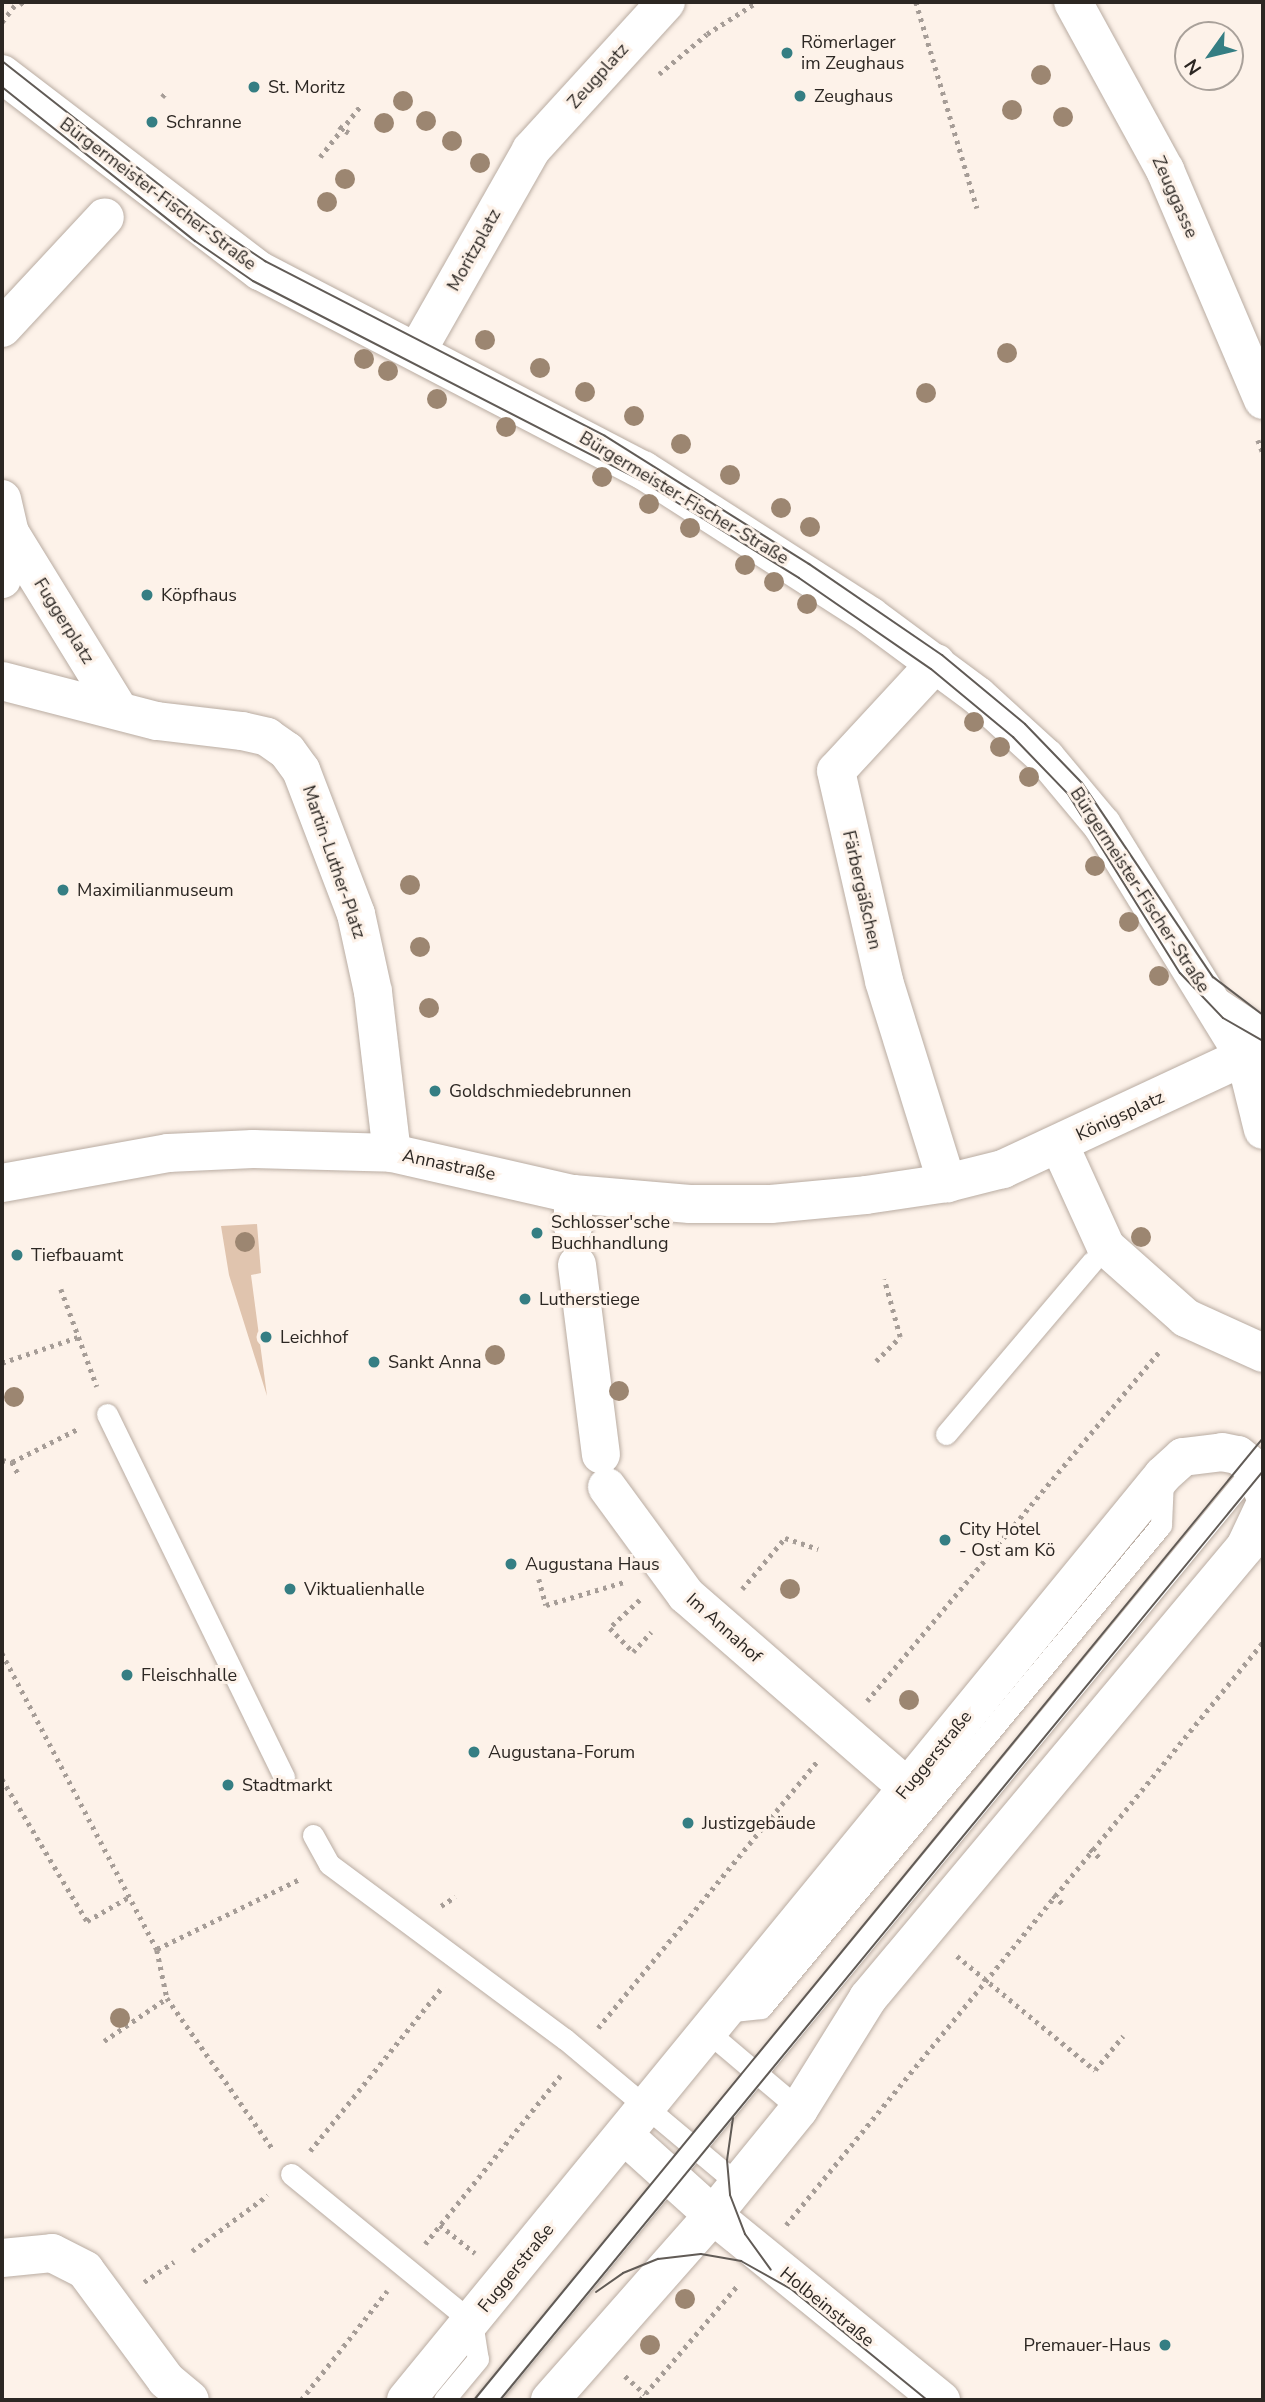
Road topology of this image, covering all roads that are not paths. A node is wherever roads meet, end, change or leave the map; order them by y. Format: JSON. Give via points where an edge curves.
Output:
{"nodes":[{"id":1,"x":666,"y":2,"type":"edge"},
{"id":2,"x":1073,"y":2,"type":"edge"},
{"id":3,"x":2,"y":74,"type":"edge"},
{"id":4,"x":531,"y":150,"type":"joint"},
{"id":5,"x":105,"y":217,"type":"dead end"},
{"id":6,"x":2,"y":328,"type":"edge"},
{"id":7,"x":417,"y":351,"type":"junction"},
{"id":8,"x":1263,"y":400,"type":"edge"},
{"id":9,"x":6,"y":516,"type":"edge"},
{"id":10,"x":2,"y":579,"type":"edge"},
{"id":11,"x":936,"y":663,"type":"junction"},
{"id":12,"x":2,"y":681,"type":"edge"},
{"id":13,"x":119,"y":710,"type":"junction"},
{"id":14,"x":1257,"y":1044,"type":"edge"},
{"id":15,"x":1263,"y":1130,"type":"edge"},
{"id":16,"x":1059,"y":1144,"type":"junction"},
{"id":17,"x":392,"y":1153,"type":"junction"},
{"id":18,"x":942,"y":1166,"type":"junction"},
{"id":19,"x":24,"y":1189,"type":"edge"},
{"id":20,"x":1099,"y":1255,"type":"junction"},
{"id":21,"x":576,"y":1265,"type":"dead end"},
{"id":22,"x":1263,"y":1353,"type":"edge"},
{"id":23,"x":107,"y":1414,"type":"road end"},
{"id":24,"x":946,"y":1434,"type":"dead end"},
{"id":25,"x":1260,"y":1472,"type":"edge"},
{"id":26,"x":1163,"y":1475,"type":"junction"},
{"id":27,"x":1263,"y":1508,"type":"edge"},
{"id":28,"x":284,"y":1777,"type":"dead end"},
{"id":29,"x":908,"y":1788,"type":"junction"},
{"id":30,"x":313,"y":1835,"type":"dead end"},
{"id":31,"x":716,"y":2022,"type":"junction"},
{"id":32,"x":754,"y":2073,"type":"junction"},
{"id":33,"x":648,"y":2106,"type":"junction"},
{"id":34,"x":799,"y":2109,"type":"junction"},
{"id":35,"x":624,"y":2135,"type":"junction"},
{"id":36,"x":696,"y":2147,"type":"junction"},
{"id":37,"x":291,"y":2174,"type":"road end"},
{"id":38,"x":671,"y":2177,"type":"junction"},
{"id":39,"x":738,"y":2184,"type":"junction"},
{"id":40,"x":713,"y":2215,"type":"junction"},
{"id":41,"x":2,"y":2258,"type":"edge"},
{"id":42,"x":472,"y":2322,"type":"junction"},
{"id":43,"x":190,"y":2400,"type":"edge"},
{"id":44,"x":406,"y":2400,"type":"edge"},
{"id":45,"x":444,"y":2400,"type":"edge"},
{"id":46,"x":487,"y":2400,"type":"edge"},
{"id":47,"x":550,"y":2400,"type":"edge"},
{"id":48,"x":941,"y":2400,"type":"edge"}],
"edges":[{"from":1,"to":4,"type":"street","name":"Zeugplatz"},
{"from":2,"to":8,"type":"street","name":"Zeuggasse","via":[[1165,170]]},
{"from":3,"to":7,"type":"street","name":"Bürgermeister-Fischer-Straße","via":[[250,265]]},
{"from":4,"to":7,"type":"street","name":"Moritzplatz"},
{"from":5,"to":6,"type":"street"},
{"from":7,"to":11,"type":"street","name":"Bürgermeister-Fischer-Straße","via":[[643,470],[804,571]]},
{"from":9,"to":10,"type":"street","name":"Fuggerplatz"},
{"from":9,"to":13,"type":"street","name":"Fuggerplatz"},
{"from":11,"to":14,"type":"street","name":"Bürgermeister-Fischer-Straße","via":[[1019,731],[1074,789],[1171,935]]},
{"from":11,"to":18,"type":"street","name":"Färbergäßchen","via":[[836,771],[884,981]]},
{"from":12,"to":13,"type":"street"},
{"from":13,"to":17,"type":"street","name":"Martin-Luther-Platz","via":[[157,721],[216,726],[267,737],[287,751],[301,770],[356,914],[373,992]]},
{"from":14,"to":15,"type":"street"},
{"from":14,"to":16,"type":"street","name":"Königsplatz"},
{"from":16,"to":18,"type":"street","name":"Annastraße","via":[[1003,1168]]},
{"from":16,"to":20,"type":"street","name":"Königsplatz"},
{"from":17,"to":18,"type":"street","name":"Annastraße","via":[[573,1211],[771,1204],[869,1211]]},
{"from":17,"to":19,"type":"street","name":"Annastraße","via":[[253,1149],[168,1153]]},
{"from":20,"to":22,"type":"street","name":"Königsplatz","via":[[1180,1326]]},
{"from":20,"to":24,"type":"lane"},
{"from":21,"to":29,"type":"street","name":"Im Annahof","via":[[604,1471],[686,1595]]},
{"from":23,"to":28,"type":"lane"},
{"from":25,"to":26,"type":"street","name":"Fuggerstraße","via":[[1238,1455],[1203,1451],[1183,1457]]},
{"from":25,"to":32,"type":"lane"},
{"from":26,"to":29,"type":"street","name":"Fuggerstraße"},
{"from":26,"to":31,"type":"lane","via":[[1161,1525],[761,2008]]},
{"from":27,"to":34,"type":"street","via":[[1245,1547],[868,1998]]},
{"from":29,"to":31,"type":"street","name":"Fuggerstraße"},
{"from":30,"to":33,"type":"lane","via":[[329,1864],[464,1961]]},
{"from":31,"to":32,"type":"lane"},
{"from":31,"to":33,"type":"street","name":"Fuggerstraße"},
{"from":32,"to":34,"type":"lane"},
{"from":32,"to":36,"type":"lane"},
{"from":33,"to":35,"type":"street","name":"Fuggerstraße"},
{"from":33,"to":36,"type":"lane"},
{"from":34,"to":39,"type":"street"},
{"from":35,"to":38,"type":"street"},
{"from":35,"to":42,"type":"street","name":"Fuggerstraße"},
{"from":36,"to":38,"type":"lane"},
{"from":36,"to":39,"type":"lane"},
{"from":37,"to":42,"type":"lane"},
{"from":38,"to":40,"type":"street"},
{"from":38,"to":46,"type":"lane"},
{"from":39,"to":40,"type":"street"},
{"from":40,"to":47,"type":"street"},
{"from":40,"to":48,"type":"street","name":"Holbeinstraße"},
{"from":41,"to":43,"type":"street","via":[[52,2253],[85,2270],[166,2380]]},
{"from":42,"to":44,"type":"street","name":"Fuggerstraße"},
{"from":42,"to":45,"type":"lane","via":[[478,2359]]}]}
